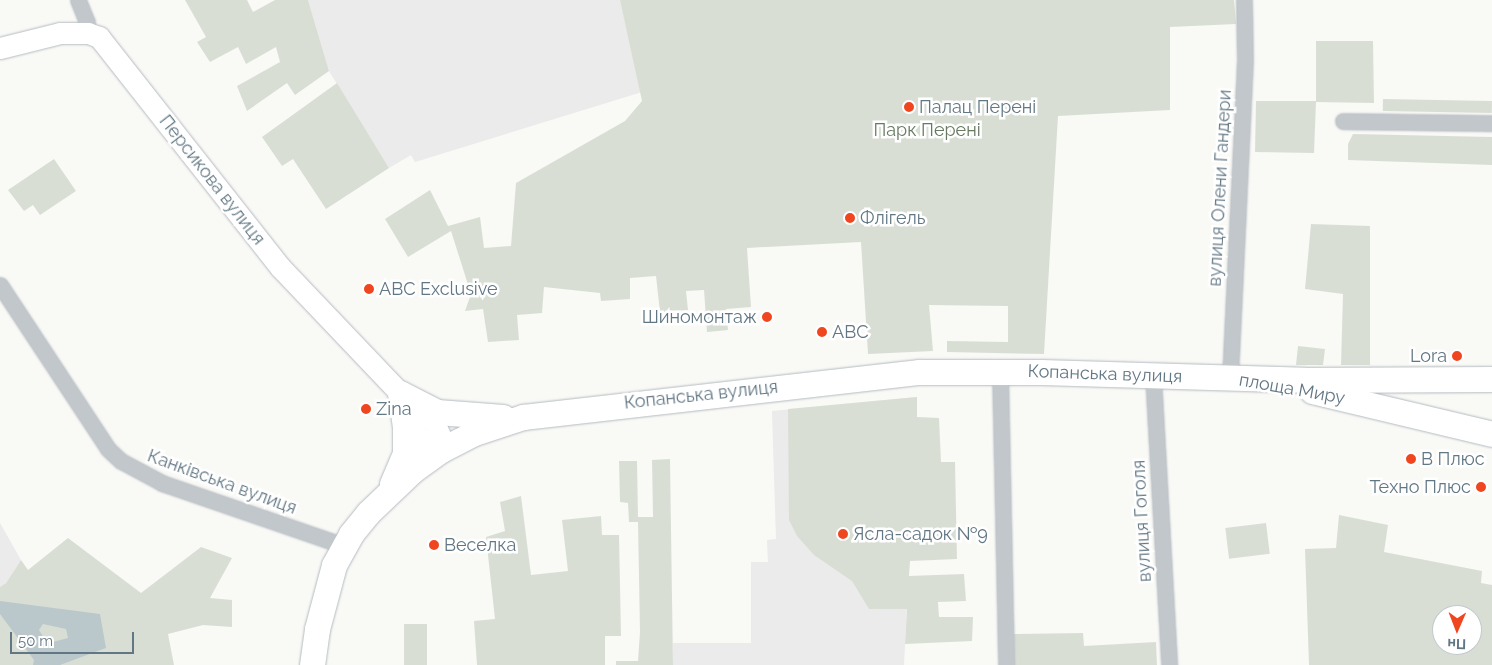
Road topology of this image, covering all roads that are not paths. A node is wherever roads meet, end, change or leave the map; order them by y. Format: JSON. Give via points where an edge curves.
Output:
{"nodes":[{"id":1,"x":78,"y":0,"type":"edge"},
{"id":2,"x":1244,"y":0,"type":"edge"},
{"id":3,"x":88,"y":33,"type":"junction"},
{"id":4,"x":0,"y":48,"type":"edge"},
{"id":5,"x":1343,"y":121,"type":"dead end"},
{"id":6,"x":1492,"y":123,"type":"edge"},
{"id":7,"x":0,"y":285,"type":"edge"},
{"id":8,"x":1000,"y":372,"type":"junction"},
{"id":9,"x":1154,"y":375,"type":"junction"},
{"id":10,"x":1230,"y":378,"type":"junction"},
{"id":11,"x":1443,"y":378,"type":"junction"},
{"id":12,"x":1492,"y":379,"type":"edge"},
{"id":13,"x":400,"y":393,"type":"junction"},
{"id":14,"x":522,"y":417,"type":"junction"},
{"id":15,"x":1445,"y":423,"type":"junction"},
{"id":16,"x":1492,"y":434,"type":"edge"},
{"id":17,"x":441,"y":450,"type":"junction"},
{"id":18,"x":387,"y":492,"type":"junction"},
{"id":19,"x":345,"y":546,"type":"junction"},
{"id":20,"x":312,"y":665,"type":"edge"},
{"id":21,"x":1006,"y":665,"type":"edge"},
{"id":22,"x":1169,"y":665,"type":"edge"}],
"edges":[{"from":1,"to":3,"type":"street"},
{"from":2,"to":10,"type":"street","name":"вулиця Олени Гандери","via":[[1245,60]]},
{"from":3,"to":4,"type":"main road","via":[[60,33]]},
{"from":3,"to":13,"type":"main road","name":"Персикова вулиця","via":[[99,37],[109,47],[280,267]]},
{"from":5,"to":6,"type":"street"},
{"from":7,"to":19,"type":"street","name":"Канківська вулиця","via":[[108,449],[121,461],[162,483]]},
{"from":8,"to":9,"type":"highway","name":"Копанська вулиця"},
{"from":8,"to":14,"type":"highway","name":"Копанська вулиця","via":[[904,373]]},
{"from":8,"to":21,"type":"street"},
{"from":9,"to":10,"type":"highway","name":"Копанська вулиця"},
{"from":9,"to":22,"type":"street","name":"вулиця Гоголя"},
{"from":10,"to":11,"type":"highway","name":"площа Миру"},
{"from":10,"to":15,"type":"highway","name":"площа Миру","via":[[1322,393]]},
{"from":11,"to":12,"type":"highway","name":"площа Миру"},
{"from":11,"to":15,"type":"highway","via":[[1424,391],[1422,399],[1429,414]]},
{"from":13,"to":14,"type":"highway","via":[[437,412]]},
{"from":13,"to":17,"type":"main road","name":"Персикова вулиця","via":[[434,422],[443,442]]},
{"from":13,"to":18,"type":"highway","via":[[405,453],[401,468]]},
{"from":14,"to":17,"type":"highway","name":"Копанська вулиця","via":[[474,433]]},
{"from":15,"to":16,"type":"highway","name":"площа Миру"},
{"from":17,"to":18,"type":"highway","name":"Копанська вулиця"},
{"from":18,"to":19,"type":"highway","name":"Копанська вулиця"},
{"from":19,"to":20,"type":"highway","name":"Копанська вулиця","via":[[334,565],[326,592]]}]}
